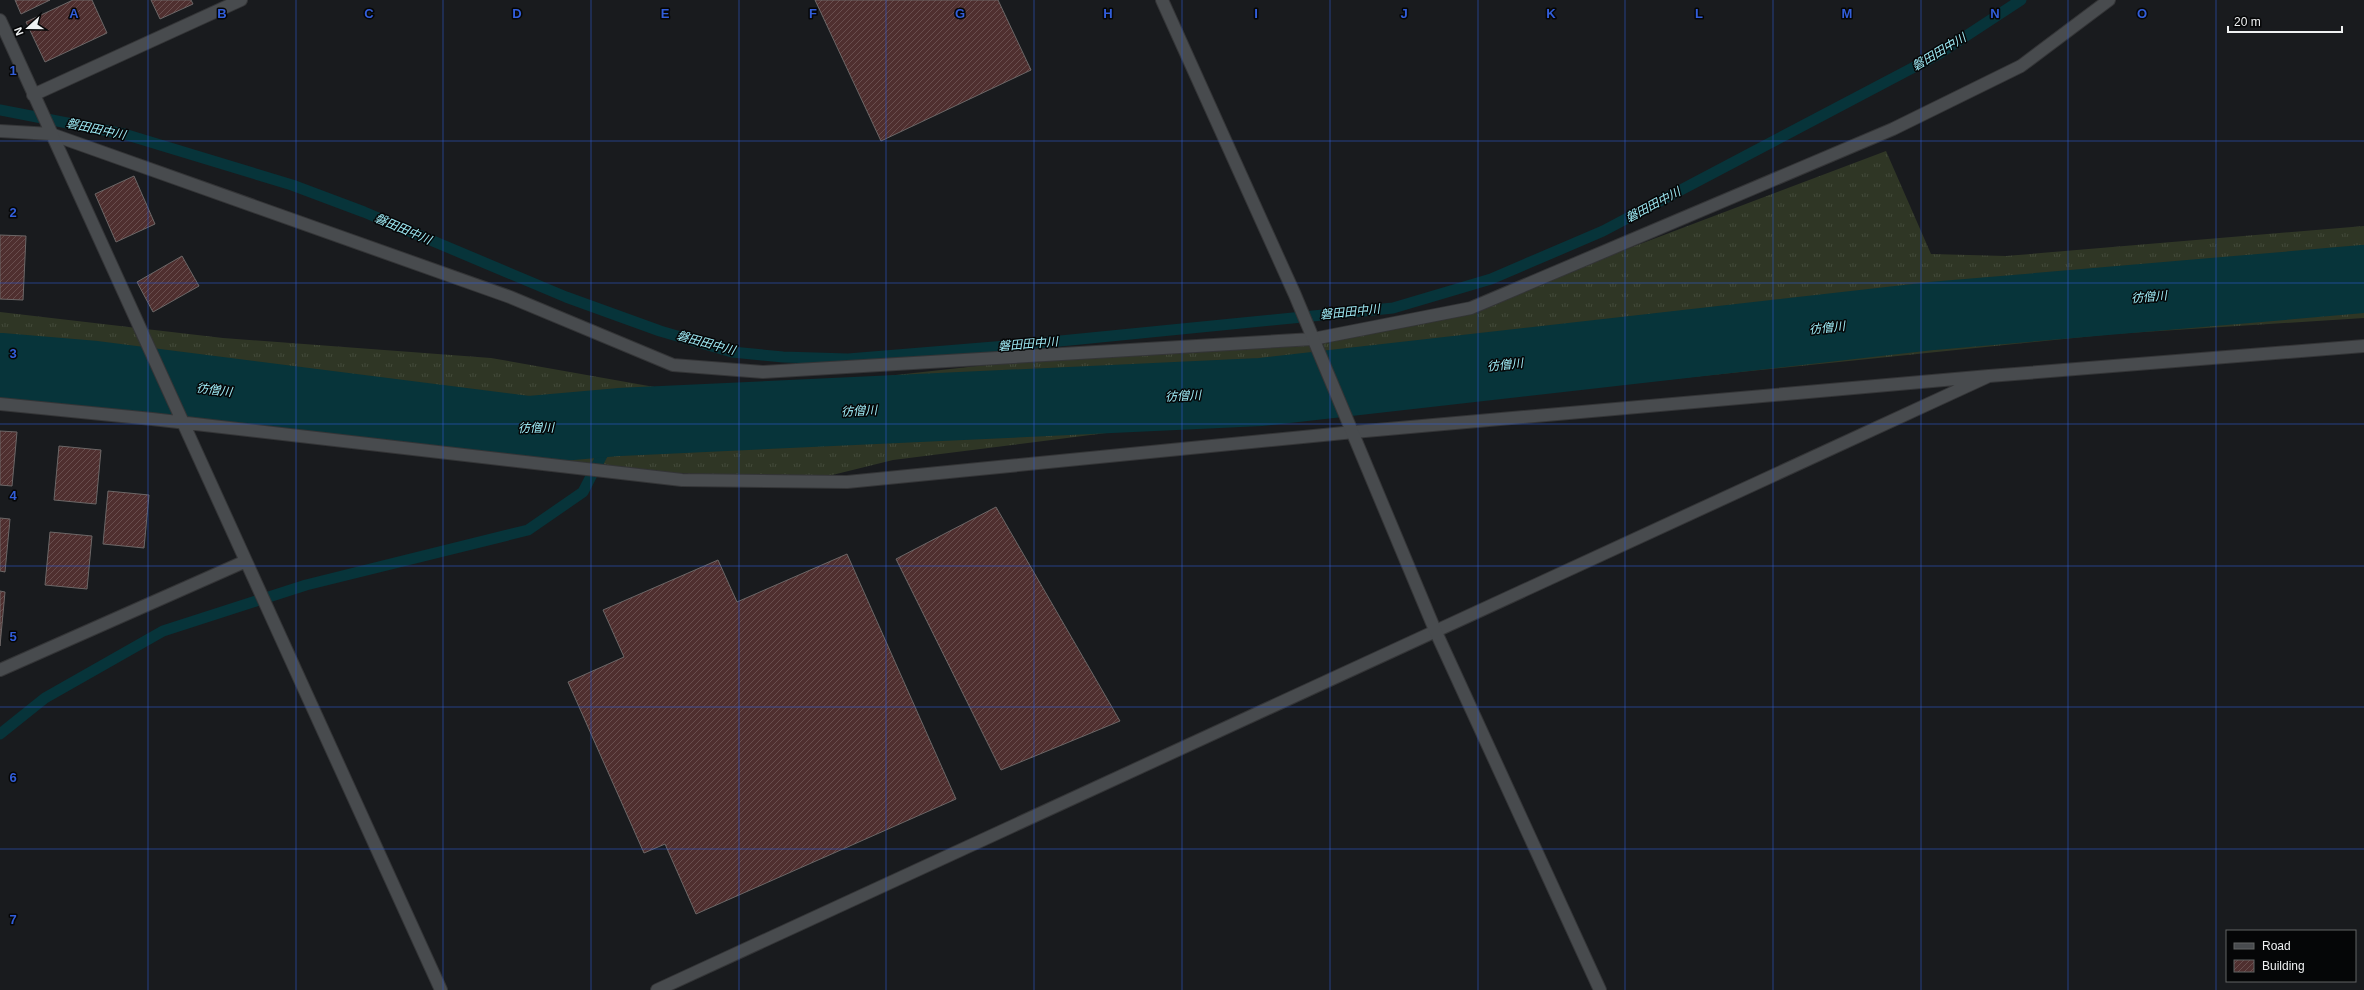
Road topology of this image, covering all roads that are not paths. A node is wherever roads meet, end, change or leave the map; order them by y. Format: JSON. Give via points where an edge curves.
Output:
{"nodes":[{"id":1,"x":242,"y":0,"type":"edge"},
{"id":2,"x":1162,"y":0,"type":"edge"},
{"id":3,"x":2110,"y":0,"type":"edge"},
{"id":4,"x":0,"y":20,"type":"edge"},
{"id":5,"x":33,"y":95,"type":"junction"},
{"id":6,"x":0,"y":131,"type":"edge"},
{"id":7,"x":51,"y":134,"type":"junction"},
{"id":8,"x":1313,"y":339,"type":"junction"},
{"id":9,"x":2364,"y":346,"type":"edge"},
{"id":10,"x":1989,"y":376,"type":"junction"},
{"id":11,"x":0,"y":404,"type":"edge"},
{"id":12,"x":183,"y":423,"type":"junction"},
{"id":13,"x":1354,"y":432,"type":"junction"},
{"id":14,"x":246,"y":561,"type":"junction"},
{"id":15,"x":1435,"y":630,"type":"junction"},
{"id":16,"x":0,"y":670,"type":"edge"},
{"id":17,"x":441,"y":990,"type":"edge"},
{"id":18,"x":658,"y":990,"type":"edge"},
{"id":19,"x":1600,"y":990,"type":"edge"}],
"edges":[{"from":1,"to":5,"type":"street"},
{"from":2,"to":8,"type":"street"},
{"from":3,"to":8,"type":"street","via":[[2021,66],[1886,132],[1471,308]]},
{"from":4,"to":5,"type":"street"},
{"from":5,"to":7,"type":"street"},
{"from":6,"to":7,"type":"street"},
{"from":7,"to":8,"type":"street","via":[[510,297],[673,365],[763,372]]},
{"from":7,"to":12,"type":"street"},
{"from":8,"to":13,"type":"street"},
{"from":9,"to":10,"type":"street"},
{"from":10,"to":13,"type":"street"},
{"from":10,"to":15,"type":"street"},
{"from":11,"to":12,"type":"street"},
{"from":12,"to":13,"type":"street","via":[[682,480],[847,482]]},
{"from":12,"to":14,"type":"street"},
{"from":13,"to":15,"type":"street"},
{"from":14,"to":16,"type":"street"},
{"from":14,"to":17,"type":"street"},
{"from":15,"to":18,"type":"street"},
{"from":15,"to":19,"type":"street"}]}
